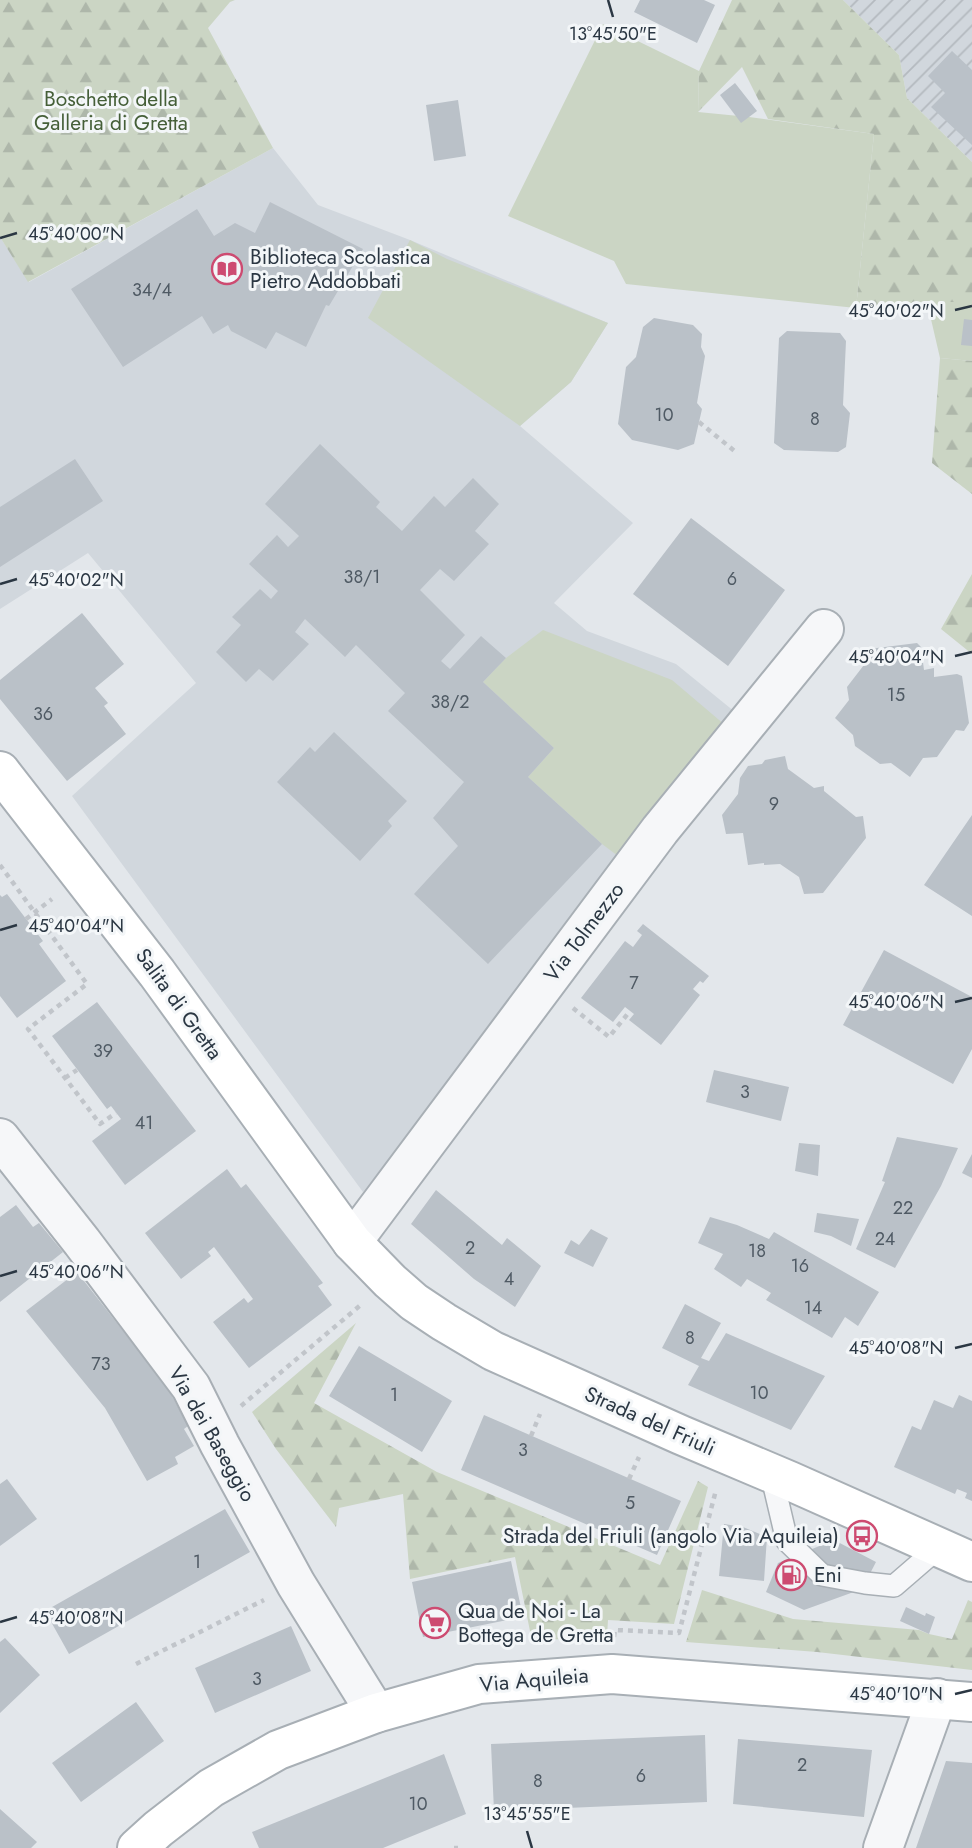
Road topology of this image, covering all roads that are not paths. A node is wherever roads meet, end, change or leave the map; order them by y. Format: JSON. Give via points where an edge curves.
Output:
{"nodes":[{"id":1,"x":824,"y":629,"type":"dead end"},
{"id":2,"x":0,"y":771,"type":"edge"},
{"id":3,"x":0,"y":1138,"type":"edge"},
{"id":4,"x":352,"y":1242,"type":"junction"},
{"id":5,"x":771,"y":1473,"type":"junction"},
{"id":6,"x":955,"y":1555,"type":"edge"},
{"id":7,"x":955,"y":1700,"type":"edge"},
{"id":8,"x":376,"y":1713,"type":"junction"},
{"id":9,"x":137,"y":1848,"type":"edge"},
{"id":10,"x":883,"y":1848,"type":"edge"}],
"edges":[{"from":1,"to":4,"type":"street","name":"Via Tolmezzo","via":[[660,830]]},
{"from":2,"to":4,"type":"main road","name":"Salita di Gretta","via":[[157,973]]},
{"from":3,"to":8,"type":"street","name":"Via dei Baseggio","via":[[191,1387],[296,1584]]},
{"from":4,"to":5,"type":"main road","name":"Strada del Friuli","via":[[414,1302],[493,1351]]},
{"from":5,"to":6,"type":"main road","name":"Strada del Friuli"},
{"from":5,"to":6,"type":"lane","via":[[787,1541],[822,1575],[894,1586]]},
{"from":7,"to":8,"type":"main road","name":"Via Aquileia","via":[[612,1674],[479,1684]]},
{"from":7,"to":10,"type":"street"},
{"from":8,"to":9,"type":"main road","name":"Via Aquileia","via":[[247,1766],[211,1788]]}]}
